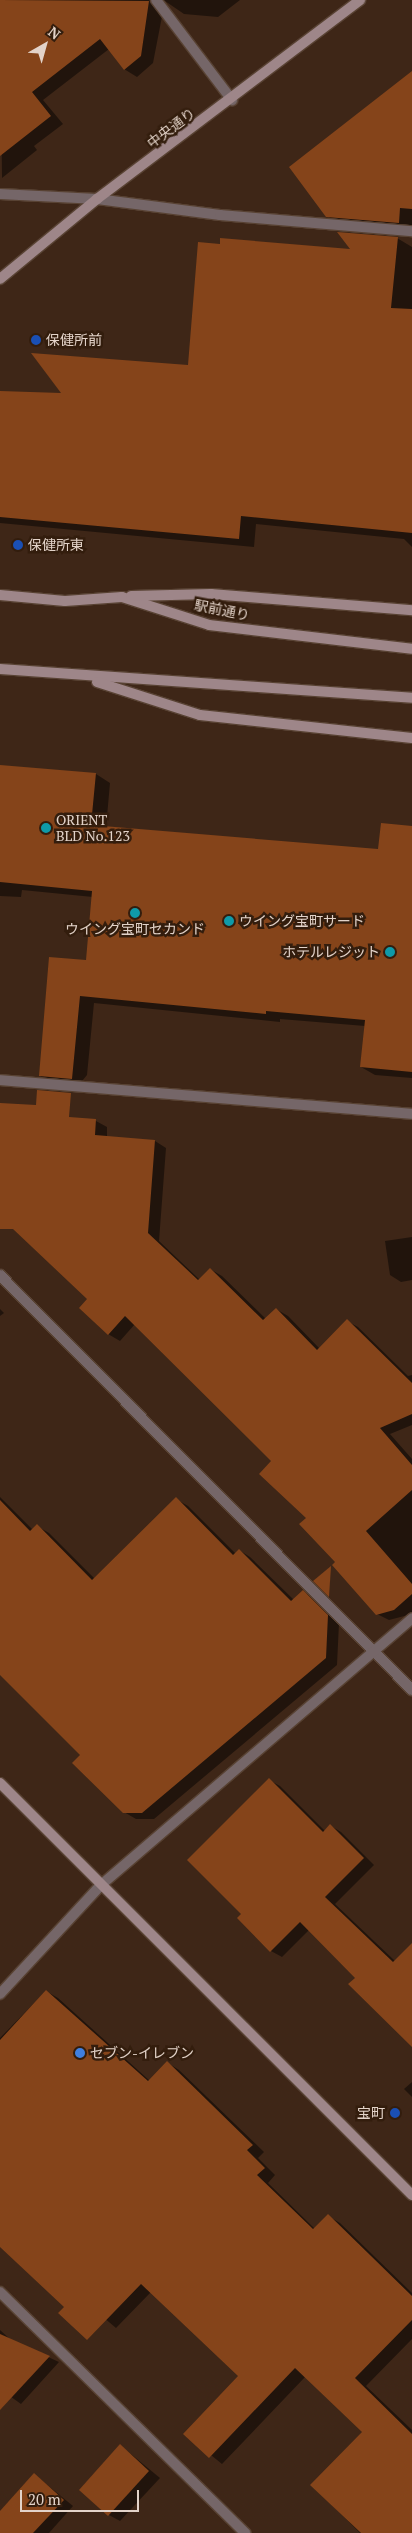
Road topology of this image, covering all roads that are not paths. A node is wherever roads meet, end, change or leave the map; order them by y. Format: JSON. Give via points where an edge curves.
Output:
{"nodes":[{"id":1,"x":156,"y":0,"type":"edge"},
{"id":2,"x":360,"y":0,"type":"edge"},
{"id":3,"x":232,"y":100,"type":"junction"},
{"id":4,"x":0,"y":194,"type":"edge"},
{"id":5,"x":97,"y":199,"type":"junction"},
{"id":6,"x":412,"y":231,"type":"edge"},
{"id":7,"x":0,"y":278,"type":"edge"},
{"id":8,"x":0,"y":595,"type":"edge"},
{"id":9,"x":122,"y":597,"type":"junction"},
{"id":10,"x":412,"y":610,"type":"edge"},
{"id":11,"x":412,"y":649,"type":"edge"},
{"id":12,"x":0,"y":670,"type":"edge"},
{"id":13,"x":80,"y":677,"type":"junction"},
{"id":14,"x":412,"y":698,"type":"edge"},
{"id":15,"x":412,"y":738,"type":"edge"},
{"id":16,"x":0,"y":1080,"type":"edge"},
{"id":17,"x":412,"y":1114,"type":"edge"},
{"id":18,"x":0,"y":1275,"type":"edge"},
{"id":19,"x":412,"y":1618,"type":"edge"},
{"id":20,"x":373,"y":1651,"type":"junction"},
{"id":21,"x":412,"y":1690,"type":"edge"},
{"id":22,"x":0,"y":1783,"type":"edge"},
{"id":23,"x":101,"y":1885,"type":"junction"},
{"id":24,"x":0,"y":1994,"type":"edge"},
{"id":25,"x":412,"y":2195,"type":"edge"},
{"id":26,"x":0,"y":2292,"type":"edge"},
{"id":27,"x":244,"y":2533,"type":"edge"}],
"edges":[{"from":1,"to":3,"type":"street"},
{"from":2,"to":3,"type":"street","name":"中央通り"},
{"from":3,"to":5,"type":"street","name":"中央通り"},
{"from":4,"to":5,"type":"street"},
{"from":5,"to":6,"type":"street","via":[[220,215]]},
{"from":5,"to":7,"type":"street","name":"中央通り"},
{"from":8,"to":9,"type":"street","name":"駅前通り","via":[[65,601]]},
{"from":9,"to":10,"type":"street","via":[[211,594]]},
{"from":9,"to":11,"type":"street","name":"駅前通り","via":[[209,625]]},
{"from":12,"to":13,"type":"street"},
{"from":13,"to":14,"type":"street"},
{"from":13,"to":15,"type":"street","via":[[200,715]]},
{"from":16,"to":17,"type":"street"},
{"from":18,"to":20,"type":"street"},
{"from":19,"to":20,"type":"street"},
{"from":20,"to":21,"type":"street"},
{"from":20,"to":23,"type":"street"},
{"from":22,"to":23,"type":"street"},
{"from":23,"to":24,"type":"street"},
{"from":23,"to":25,"type":"street"},
{"from":26,"to":27,"type":"street"}]}
